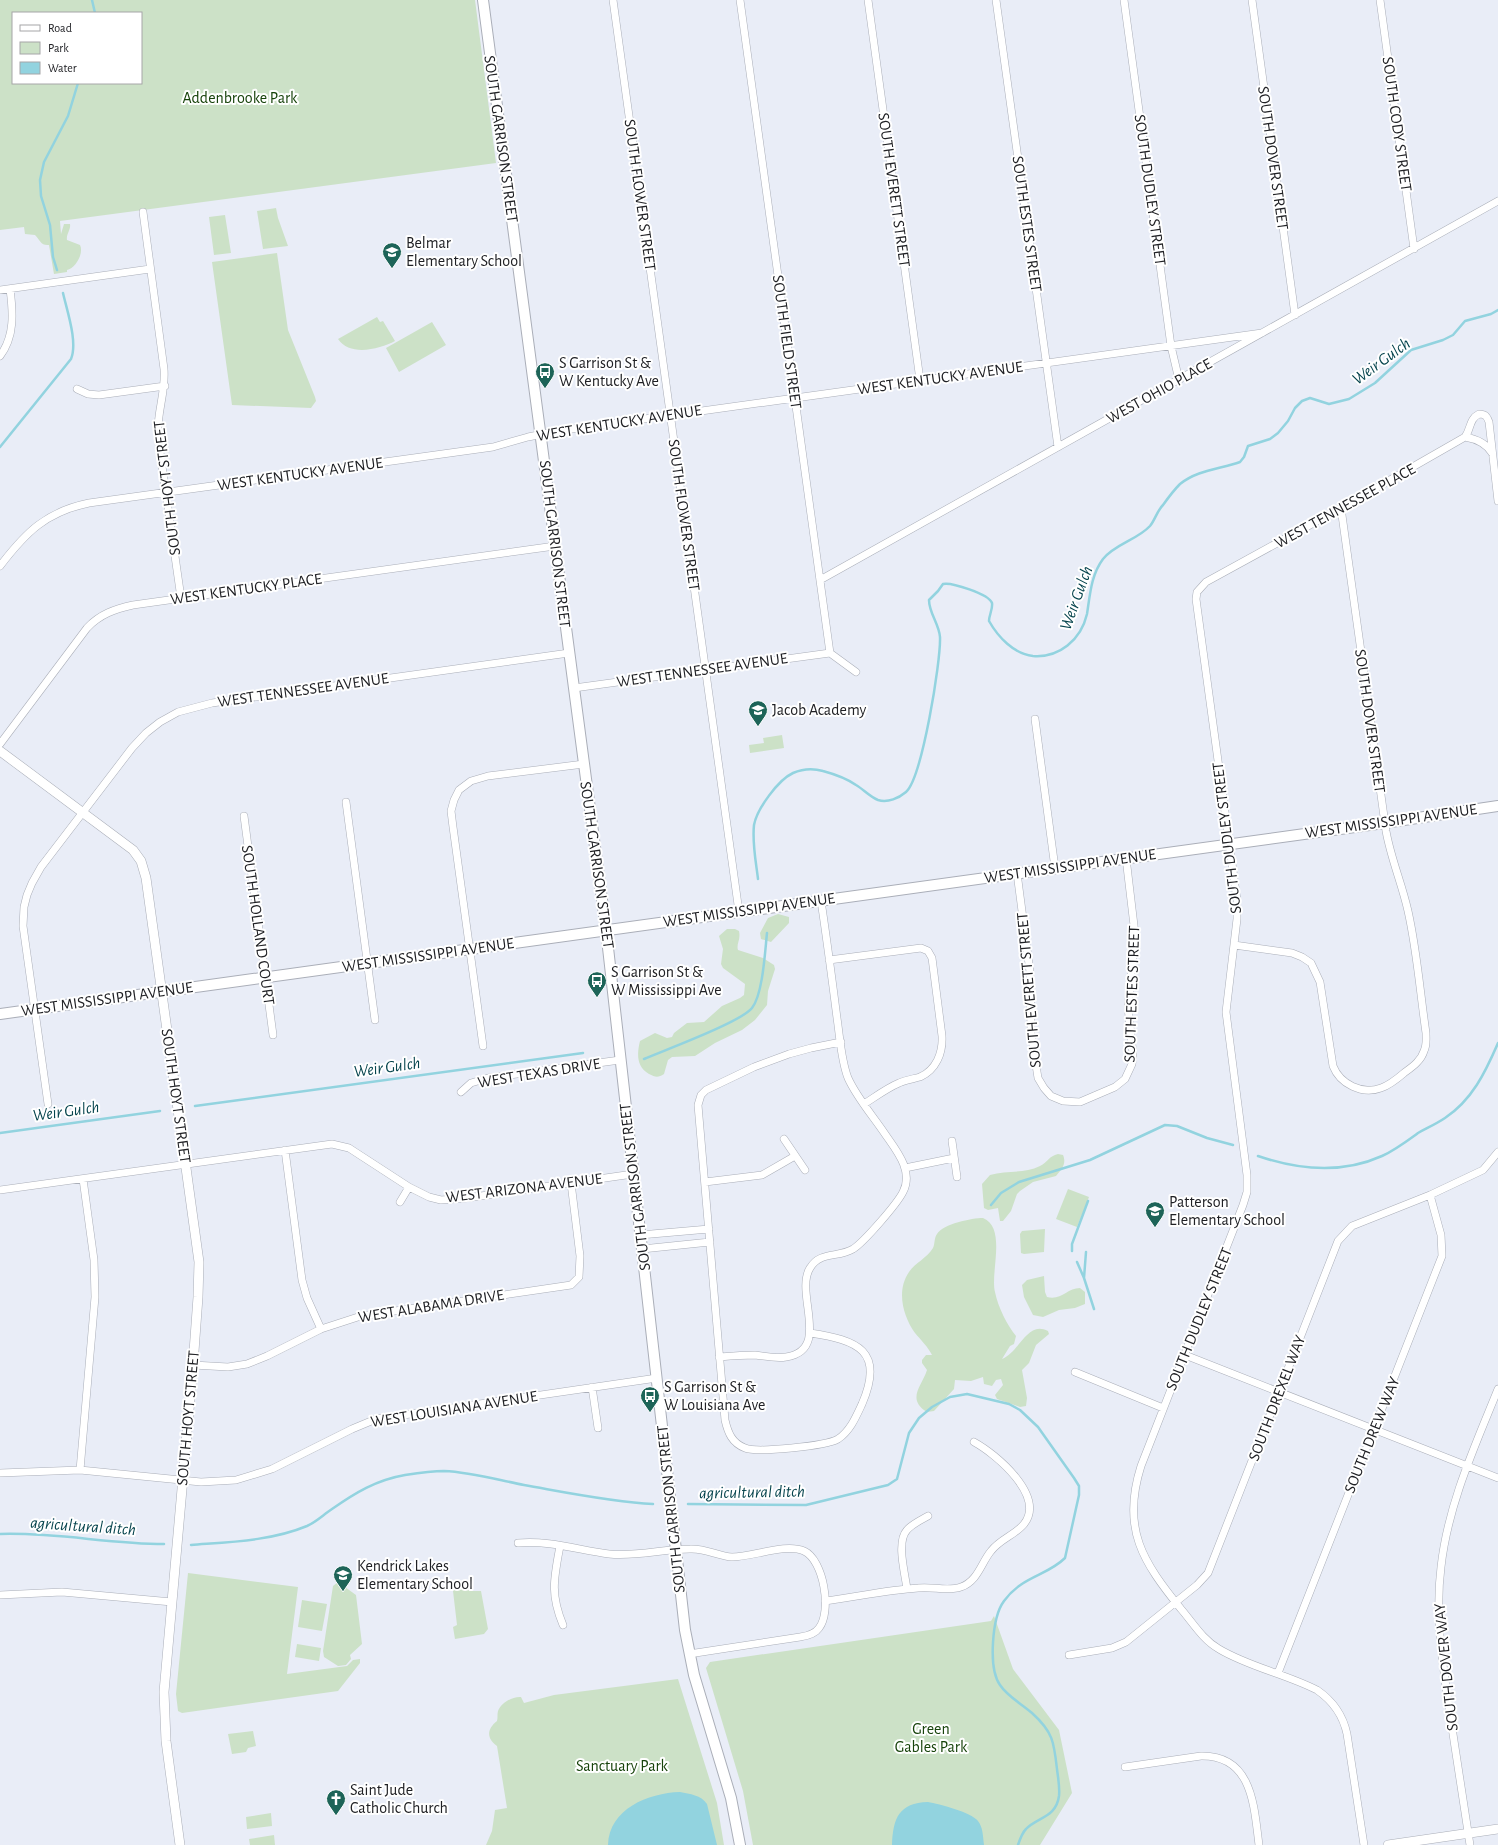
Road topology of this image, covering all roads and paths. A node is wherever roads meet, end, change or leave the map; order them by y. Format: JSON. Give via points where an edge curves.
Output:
{"nodes":[{"id":1,"x":483,"y":0,"type":"edge"},
{"id":2,"x":613,"y":0,"type":"edge"},
{"id":3,"x":740,"y":0,"type":"edge"},
{"id":4,"x":868,"y":0,"type":"edge"},
{"id":5,"x":996,"y":0,"type":"edge"},
{"id":6,"x":1124,"y":0,"type":"edge"},
{"id":7,"x":1252,"y":0,"type":"edge"},
{"id":8,"x":1380,"y":0,"type":"edge"},
{"id":9,"x":1498,"y":201,"type":"edge"},
{"id":10,"x":143,"y":212,"type":"dead end"},
{"id":11,"x":1414,"y":249,"type":"junction"},
{"id":12,"x":150,"y":269,"type":"junction"},
{"id":13,"x":10,"y":289,"type":"junction"},
{"id":14,"x":0,"y":290,"type":"edge"},
{"id":15,"x":1294,"y":315,"type":"junction"},
{"id":16,"x":1262,"y":333,"type":"junction"},
{"id":17,"x":1171,"y":346,"type":"junction"},
{"id":18,"x":0,"y":356,"type":"edge"},
{"id":19,"x":1046,"y":363,"type":"junction"},
{"id":20,"x":920,"y":380,"type":"junction"},
{"id":21,"x":1179,"y":380,"type":"junction"},
{"id":22,"x":165,"y":386,"type":"junction"},
{"id":23,"x":77,"y":389,"type":"dead end"},
{"id":24,"x":795,"y":398,"type":"junction"},
{"id":25,"x":670,"y":414,"type":"junction"},
{"id":26,"x":540,"y":434,"type":"junction"},
{"id":27,"x":1465,"y":437,"type":"junction"},
{"id":28,"x":1058,"y":447,"type":"junction"},
{"id":29,"x":1492,"y":454,"type":"junction"},
{"id":30,"x":166,"y":492,"type":"junction"},
{"id":31,"x":1498,"y":501,"type":"edge"},
{"id":32,"x":1341,"y":508,"type":"junction"},
{"id":33,"x":555,"y":546,"type":"junction"},
{"id":34,"x":0,"y":566,"type":"edge"},
{"id":35,"x":820,"y":580,"type":"junction"},
{"id":36,"x":1197,"y":592,"type":"joint"},
{"id":37,"x":181,"y":598,"type":"junction"},
{"id":38,"x":569,"y":653,"type":"junction"},
{"id":39,"x":830,"y":653,"type":"junction"},
{"id":40,"x":706,"y":669,"type":"junction"},
{"id":41,"x":856,"y":672,"type":"dead end"},
{"id":42,"x":574,"y":688,"type":"junction"},
{"id":43,"x":1035,"y":719,"type":"dead end"},
{"id":44,"x":0,"y":744,"type":"edge"},
{"id":45,"x":0,"y":751,"type":"edge"},
{"id":46,"x":584,"y":764,"type":"junction"},
{"id":47,"x":346,"y":802,"type":"dead end"},
{"id":48,"x":1498,"y":806,"type":"edge"},
{"id":49,"x":83,"y":813,"type":"junction"},
{"id":50,"x":244,"y":816,"type":"dead end"},
{"id":51,"x":1384,"y":823,"type":"junction"},
{"id":52,"x":1230,"y":844,"type":"junction"},
{"id":53,"x":1126,"y":858,"type":"junction"},
{"id":54,"x":1055,"y":868,"type":"junction"},
{"id":55,"x":1017,"y":873,"type":"junction"},
{"id":56,"x":821,"y":901,"type":"junction"},
{"id":57,"x":740,"y":912,"type":"junction"},
{"id":58,"x":606,"y":930,"type":"junction"},
{"id":59,"x":1234,"y":945,"type":"junction"},
{"id":60,"x":470,"y":949,"type":"junction"},
{"id":61,"x":829,"y":960,"type":"junction"},
{"id":62,"x":368,"y":964,"type":"junction"},
{"id":63,"x":266,"y":978,"type":"junction"},
{"id":64,"x":162,"y":992,"type":"junction"},
{"id":65,"x":35,"y":1010,"type":"junction"},
{"id":66,"x":0,"y":1014,"type":"edge"},
{"id":67,"x":376,"y":1020,"type":"dead end"},
{"id":68,"x":273,"y":1035,"type":"dead end"},
{"id":69,"x":841,"y":1042,"type":"junction"},
{"id":70,"x":483,"y":1046,"type":"dead end"},
{"id":71,"x":620,"y":1060,"type":"junction"},
{"id":72,"x":461,"y":1092,"type":"dead end"},
{"id":73,"x":1080,"y":1102,"type":"joint"},
{"id":74,"x":48,"y":1104,"type":"dead end"},
{"id":75,"x":864,"y":1104,"type":"junction"},
{"id":76,"x":784,"y":1139,"type":"dead end"},
{"id":77,"x":952,"y":1141,"type":"dead end"},
{"id":78,"x":284,"y":1150,"type":"junction"},
{"id":79,"x":1498,"y":1152,"type":"edge"},
{"id":80,"x":795,"y":1156,"type":"junction"},
{"id":81,"x":954,"y":1158,"type":"junction"},
{"id":82,"x":186,"y":1164,"type":"junction"},
{"id":83,"x":905,"y":1168,"type":"junction"},
{"id":84,"x":805,"y":1170,"type":"dead end"},
{"id":85,"x":633,"y":1174,"type":"junction"},
{"id":86,"x":957,"y":1177,"type":"dead end"},
{"id":87,"x":83,"y":1179,"type":"junction"},
{"id":88,"x":704,"y":1182,"type":"junction"},
{"id":89,"x":571,"y":1183,"type":"junction"},
{"id":90,"x":409,"y":1187,"type":"junction"},
{"id":91,"x":0,"y":1190,"type":"edge"},
{"id":92,"x":1430,"y":1195,"type":"junction"},
{"id":93,"x":400,"y":1202,"type":"dead end"},
{"id":94,"x":709,"y":1229,"type":"junction"},
{"id":95,"x":640,"y":1235,"type":"junction"},
{"id":96,"x":710,"y":1242,"type":"junction"},
{"id":97,"x":642,"y":1249,"type":"junction"},
{"id":98,"x":321,"y":1329,"type":"junction"},
{"id":99,"x":810,"y":1333,"type":"junction"},
{"id":100,"x":1185,"y":1355,"type":"junction"},
{"id":101,"x":719,"y":1357,"type":"junction"},
{"id":102,"x":193,"y":1365,"type":"junction"},
{"id":103,"x":1075,"y":1372,"type":"dead end"},
{"id":104,"x":657,"y":1378,"type":"junction"},
{"id":105,"x":592,"y":1387,"type":"junction"},
{"id":106,"x":1498,"y":1389,"type":"edge"},
{"id":107,"x":1280,"y":1392,"type":"junction"},
{"id":108,"x":1163,"y":1408,"type":"junction"},
{"id":109,"x":598,"y":1428,"type":"dead end"},
{"id":110,"x":1374,"y":1429,"type":"junction"},
{"id":111,"x":974,"y":1442,"type":"dead end"},
{"id":112,"x":1467,"y":1466,"type":"junction"},
{"id":113,"x":80,"y":1470,"type":"junction"},
{"id":114,"x":0,"y":1474,"type":"edge"},
{"id":115,"x":1498,"y":1478,"type":"edge"},
{"id":116,"x":183,"y":1480,"type":"junction"},
{"id":117,"x":928,"y":1516,"type":"dead end"},
{"id":118,"x":518,"y":1543,"type":"dead end"},
{"id":119,"x":560,"y":1546,"type":"junction"},
{"id":120,"x":676,"y":1550,"type":"junction"},
{"id":121,"x":907,"y":1589,"type":"junction"},
{"id":122,"x":0,"y":1595,"type":"edge"},
{"id":123,"x":825,"y":1601,"type":"junction"},
{"id":124,"x":172,"y":1602,"type":"junction"},
{"id":125,"x":1176,"y":1602,"type":"junction"},
{"id":126,"x":563,"y":1625,"type":"dead end"},
{"id":127,"x":689,"y":1654,"type":"junction"},
{"id":128,"x":1069,"y":1655,"type":"dead end"},
{"id":129,"x":1278,"y":1673,"type":"junction"},
{"id":130,"x":1125,"y":1767,"type":"dead end"},
{"id":131,"x":1498,"y":1829,"type":"edge"},
{"id":132,"x":1468,"y":1833,"type":"junction"},
{"id":133,"x":180,"y":1845,"type":"edge"},
{"id":134,"x":740,"y":1845,"type":"edge"},
{"id":135,"x":1259,"y":1845,"type":"edge"},
{"id":136,"x":1364,"y":1845,"type":"edge"},
{"id":137,"x":1388,"y":1845,"type":"edge"},
{"id":138,"x":1470,"y":1845,"type":"edge"}],
"edges":[{"from":1,"to":26,"type":"main road","name":"SOUTH GARRISON STREET"},
{"from":2,"to":25,"type":"street","name":"SOUTH FLOWER STREET"},
{"from":3,"to":24,"type":"street","name":"SOUTH FIELD STREET"},
{"from":4,"to":20,"type":"street","name":"SOUTH EVERETT STREET"},
{"from":5,"to":19,"type":"street","name":"SOUTH ESTES STREET"},
{"from":6,"to":17,"type":"street","name":"SOUTH DUDLEY STREET"},
{"from":7,"to":15,"type":"street","name":"SOUTH DOVER STREET"},
{"from":8,"to":11,"type":"street","name":"SOUTH CODY STREET"},
{"from":9,"to":11,"type":"street","name":"WEST OHIO PLACE"},
{"from":10,"to":12,"type":"street","name":"SOUTH HOYT STREET"},
{"from":11,"to":15,"type":"street","name":"WEST OHIO PLACE"},
{"from":12,"to":13,"type":"street"},
{"from":12,"to":22,"type":"street","name":"SOUTH HOYT STREET","via":[[164,362]]},
{"from":13,"to":14,"type":"street"},
{"from":13,"to":18,"type":"street","via":[[12,326],[7,344]]},
{"from":15,"to":16,"type":"street","name":"WEST OHIO PLACE"},
{"from":16,"to":17,"type":"street","name":"WEST KENTUCKY AVENUE"},
{"from":16,"to":21,"type":"street","name":"WEST OHIO PLACE"},
{"from":17,"to":19,"type":"street","name":"WEST KENTUCKY AVENUE"},
{"from":17,"to":21,"type":"street","name":"SOUTH DUDLEY STREET"},
{"from":19,"to":20,"type":"street","name":"WEST KENTUCKY AVENUE"},
{"from":19,"to":28,"type":"street","name":"SOUTH ESTES STREET"},
{"from":20,"to":24,"type":"street","name":"WEST KENTUCKY AVENUE"},
{"from":21,"to":28,"type":"street","name":"WEST OHIO PLACE"},
{"from":22,"to":23,"type":"street","via":[[99,395]]},
{"from":22,"to":30,"type":"street","name":"SOUTH HOYT STREET","via":[[157,426]]},
{"from":24,"to":25,"type":"street","name":"WEST KENTUCKY AVENUE"},
{"from":24,"to":35,"type":"street","name":"SOUTH FIELD STREET"},
{"from":25,"to":26,"type":"street","name":"WEST KENTUCKY AVENUE"},
{"from":25,"to":40,"type":"street","name":"SOUTH FLOWER STREET"},
{"from":26,"to":30,"type":"street","name":"WEST KENTUCKY AVENUE","via":[[492,447]]},
{"from":26,"to":33,"type":"main road","name":"SOUTH GARRISON STREET"},
{"from":27,"to":29,"type":"street","via":[[1484,443]]},
{"from":27,"to":29,"type":"street","via":[[1475,416],[1484,414],[1489,422]]},
{"from":27,"to":32,"type":"street","name":"WEST TENNESSEE PLACE"},
{"from":28,"to":35,"type":"street","name":"WEST OHIO PLACE"},
{"from":29,"to":31,"type":"street"},
{"from":30,"to":34,"type":"street","name":"WEST KENTUCKY AVENUE","via":[[89,503],[62,511],[44,520],[26,534]]},
{"from":30,"to":37,"type":"street","name":"SOUTH HOYT STREET"},
{"from":32,"to":36,"type":"street","name":"WEST TENNESSEE PLACE","via":[[1206,582]]},
{"from":32,"to":51,"type":"street","name":"SOUTH DOVER STREET"},
{"from":33,"to":37,"type":"street","name":"WEST KENTUCKY PLACE"},
{"from":33,"to":38,"type":"main road","name":"SOUTH GARRISON STREET"},
{"from":35,"to":39,"type":"street","name":"SOUTH FIELD STREET"},
{"from":36,"to":52,"type":"street","name":"SOUTH DUDLEY STREET","via":[[1196,607]]},
{"from":37,"to":44,"type":"street","name":"WEST KENTUCKY PLACE","via":[[121,608],[104,614],[95,621]]},
{"from":38,"to":42,"type":"main road","name":"SOUTH GARRISON STREET"},
{"from":38,"to":49,"type":"street","name":"WEST TENNESSEE AVENUE","via":[[192,707],[170,716],[146,733]]},
{"from":39,"to":40,"type":"street","name":"WEST TENNESSEE AVENUE"},
{"from":39,"to":41,"type":"street"},
{"from":40,"to":42,"type":"street","name":"WEST TENNESSEE AVENUE"},
{"from":40,"to":57,"type":"street","name":"SOUTH FLOWER STREET"},
{"from":42,"to":46,"type":"main road","name":"SOUTH GARRISON STREET"},
{"from":43,"to":54,"type":"street"},
{"from":45,"to":49,"type":"street","name":"SOUTH HOYT STREET"},
{"from":46,"to":58,"type":"main road","name":"SOUTH GARRISON STREET"},
{"from":46,"to":60,"type":"street","via":[[479,778],[464,786],[456,796],[452,807],[452,821]]},
{"from":47,"to":62,"type":"street"},
{"from":48,"to":51,"type":"main road","name":"WEST MISSISSIPPI AVENUE"},
{"from":49,"to":64,"type":"street","name":"SOUTH HOYT STREET","via":[[133,850],[141,861],[146,878]]},
{"from":49,"to":65,"type":"street","name":"WEST TENNESSEE AVENUE","via":[[36,876],[25,902],[24,931]]},
{"from":50,"to":63,"type":"street","name":"SOUTH HOLLAND COURT"},
{"from":51,"to":52,"type":"main road","name":"WEST MISSISSIPPI AVENUE"},
{"from":51,"to":59,"type":"street","name":"SOUTH DOVER STREET","via":[[1410,921],[1426,1040],[1420,1059],[1391,1083],[1375,1090],[1362,1090],[1346,1083],[1336,1073],[1331,1058],[1320,982],[1316,970],[1309,962],[1292,953]]},
{"from":52,"to":53,"type":"main road","name":"WEST MISSISSIPPI AVENUE"},
{"from":52,"to":59,"type":"street","name":"SOUTH DUDLEY STREET","via":[[1237,900]]},
{"from":53,"to":54,"type":"main road","name":"WEST MISSISSIPPI AVENUE"},
{"from":53,"to":73,"type":"street","name":"SOUTH ESTES STREET","via":[[1135,934],[1128,1007],[1132,1064],[1115,1087]]},
{"from":54,"to":55,"type":"main road","name":"WEST MISSISSIPPI AVENUE"},
{"from":55,"to":56,"type":"main road","name":"WEST MISSISSIPPI AVENUE"},
{"from":55,"to":73,"type":"street","name":"SOUTH EVERETT STREET","via":[[1030,966],[1031,1033],[1038,1078],[1051,1096],[1063,1101]]},
{"from":56,"to":57,"type":"main road","name":"WEST MISSISSIPPI AVENUE"},
{"from":56,"to":61,"type":"street"},
{"from":57,"to":58,"type":"main road","name":"WEST MISSISSIPPI AVENUE"},
{"from":58,"to":60,"type":"main road","name":"WEST MISSISSIPPI AVENUE"},
{"from":58,"to":71,"type":"main road","name":"SOUTH GARRISON STREET"},
{"from":59,"to":100,"type":"street","name":"SOUTH DUDLEY STREET","via":[[1226,1012],[1245,1155],[1247,1192]]},
{"from":60,"to":62,"type":"main road","name":"WEST MISSISSIPPI AVENUE"},
{"from":60,"to":70,"type":"street"},
{"from":61,"to":69,"type":"street"},
{"from":61,"to":75,"type":"street","via":[[921,948],[928,951],[932,958],[942,1036],[939,1057],[926,1073],[898,1083]]},
{"from":62,"to":63,"type":"main road","name":"WEST MISSISSIPPI AVENUE"},
{"from":62,"to":67,"type":"street"},
{"from":63,"to":64,"type":"main road","name":"WEST MISSISSIPPI AVENUE"},
{"from":63,"to":68,"type":"street","name":"SOUTH HOLLAND COURT"},
{"from":64,"to":65,"type":"main road","name":"WEST MISSISSIPPI AVENUE"},
{"from":64,"to":82,"type":"street","name":"SOUTH HOYT STREET"},
{"from":65,"to":66,"type":"main road","name":"WEST MISSISSIPPI AVENUE"},
{"from":65,"to":74,"type":"street","name":"WEST TENNESSEE AVENUE"},
{"from":69,"to":75,"type":"street","via":[[848,1077]]},
{"from":69,"to":88,"type":"street","via":[[774,1059],[703,1092],[697,1112]]},
{"from":71,"to":72,"type":"street","name":"WEST TEXAS DRIVE","via":[[483,1079]]},
{"from":71,"to":85,"type":"main road","name":"SOUTH GARRISON STREET"},
{"from":75,"to":83,"type":"street"},
{"from":76,"to":80,"type":"street"},
{"from":77,"to":81,"type":"street"},
{"from":78,"to":82,"type":"street","name":"WEST ARIZONA AVENUE"},
{"from":78,"to":90,"type":"street","name":"WEST ARIZONA AVENUE","via":[[324,1145],[344,1146]]},
{"from":78,"to":98,"type":"street","via":[[302,1280]]},
{"from":79,"to":92,"type":"street","name":"SOUTH DREXEL WAY","via":[[1483,1170]]},
{"from":80,"to":84,"type":"street"},
{"from":80,"to":88,"type":"street","via":[[762,1175]]},
{"from":81,"to":83,"type":"street"},
{"from":81,"to":86,"type":"street"},
{"from":82,"to":87,"type":"street","name":"WEST ARIZONA AVENUE"},
{"from":82,"to":102,"type":"street","name":"SOUTH HOYT STREET","via":[[199,1262]]},
{"from":83,"to":99,"type":"street","via":[[906,1180],[902,1194],[861,1242],[849,1251],[820,1258],[810,1267],[806,1275]]},
{"from":85,"to":89,"type":"street","name":"WEST ARIZONA AVENUE"},
{"from":85,"to":95,"type":"main road","name":"SOUTH GARRISON STREET"},
{"from":87,"to":91,"type":"street","name":"WEST ARIZONA AVENUE"},
{"from":87,"to":113,"type":"street","via":[[95,1281]]},
{"from":88,"to":94,"type":"street"},
{"from":89,"to":90,"type":"street","name":"WEST ARIZONA AVENUE","via":[[448,1200],[434,1199]]},
{"from":89,"to":98,"type":"street","name":"WEST ALABAMA DRIVE","via":[[581,1260],[579,1277],[571,1285],[378,1313],[348,1319]]},
{"from":90,"to":93,"type":"street"},
{"from":92,"to":107,"type":"street","name":"SOUTH DREXEL WAY","via":[[1352,1226],[1338,1241]]},
{"from":92,"to":110,"type":"street","name":"SOUTH DREW WAY","via":[[1441,1235],[1442,1256]]},
{"from":94,"to":95,"type":"street"},
{"from":94,"to":96,"type":"street"},
{"from":95,"to":97,"type":"main road","name":"SOUTH GARRISON STREET"},
{"from":96,"to":97,"type":"street"},
{"from":96,"to":101,"type":"street"},
{"from":97,"to":104,"type":"main road","name":"SOUTH GARRISON STREET"},
{"from":98,"to":102,"type":"street","name":"WEST ALABAMA DRIVE","via":[[247,1364],[228,1367]]},
{"from":99,"to":101,"type":"street","via":[[802,1349],[787,1357]]},
{"from":99,"to":101,"type":"street","via":[[850,1341],[862,1351],[870,1368],[870,1385],[854,1421],[844,1433],[829,1442],[760,1450],[747,1449],[736,1443],[729,1436],[726,1426]]},
{"from":100,"to":107,"type":"street"},
{"from":100,"to":108,"type":"street","name":"SOUTH DUDLEY STREET"},
{"from":102,"to":116,"type":"street","name":"SOUTH HOYT STREET"},
{"from":103,"to":108,"type":"street"},
{"from":104,"to":105,"type":"street","name":"WEST LOUISIANA AVENUE"},
{"from":104,"to":120,"type":"main road","name":"SOUTH GARRISON STREET"},
{"from":105,"to":109,"type":"street"},
{"from":105,"to":116,"type":"street","name":"WEST LOUISIANA AVENUE","via":[[376,1419],[252,1477],[222,1482]]},
{"from":106,"to":112,"type":"street","name":"SOUTH DOVER WAY"},
{"from":107,"to":110,"type":"street"},
{"from":107,"to":125,"type":"street","name":"SOUTH DREXEL WAY","via":[[1210,1567],[1202,1581]]},
{"from":108,"to":125,"type":"street","name":"SOUTH DUDLEY STREET","via":[[1138,1475],[1134,1517],[1143,1555]]},
{"from":110,"to":112,"type":"street"},
{"from":110,"to":129,"type":"street","name":"SOUTH DREW WAY"},
{"from":111,"to":121,"type":"street","via":[[997,1458],[1022,1487],[1029,1504],[1027,1519],[1021,1527],[995,1545],[978,1573],[967,1584],[948,1590],[925,1587]]},
{"from":112,"to":115,"type":"street"},
{"from":112,"to":132,"type":"street","name":"SOUTH DOVER WAY","via":[[1448,1528],[1441,1565],[1438,1604],[1442,1656]]},
{"from":113,"to":114,"type":"street","name":"WEST LOUISIANA AVENUE"},
{"from":113,"to":116,"type":"street","name":"WEST LOUISIANA AVENUE"},
{"from":116,"to":124,"type":"street","name":"SOUTH HOYT STREET"},
{"from":117,"to":121,"type":"street","via":[[911,1526],[902,1539]]},
{"from":118,"to":119,"type":"street"},
{"from":119,"to":120,"type":"street","via":[[624,1555]]},
{"from":119,"to":126,"type":"street","via":[[554,1594]]},
{"from":120,"to":123,"type":"street","via":[[700,1549],[732,1557],[786,1549],[803,1551],[818,1564]]},
{"from":120,"to":127,"type":"main road","name":"SOUTH GARRISON STREET"},
{"from":121,"to":123,"type":"street"},
{"from":122,"to":124,"type":"street","via":[[62,1592]]},
{"from":123,"to":127,"type":"street","via":[[824,1620],[820,1628],[811,1634]]},
{"from":124,"to":133,"type":"street","name":"SOUTH HOYT STREET","via":[[164,1721]]},
{"from":125,"to":128,"type":"street","name":"SOUTH DREXEL WAY","via":[[1126,1642],[1112,1648]]},
{"from":125,"to":129,"type":"street","name":"SOUTH DUDLEY STREET","via":[[1212,1644],[1228,1654]]},
{"from":127,"to":134,"type":"main road","name":"SOUTH GARRISON STREET","via":[[731,1798]]},
{"from":129,"to":136,"type":"street","name":"SOUTH DUDLEY STREET","via":[[1325,1696],[1342,1717]]},
{"from":130,"to":135,"type":"street","via":[[1202,1756],[1227,1762],[1240,1772],[1249,1786]]},
{"from":131,"to":132,"type":"street"},
{"from":132,"to":137,"type":"street"},
{"from":132,"to":138,"type":"street","name":"SOUTH DOVER WAY"}]}
